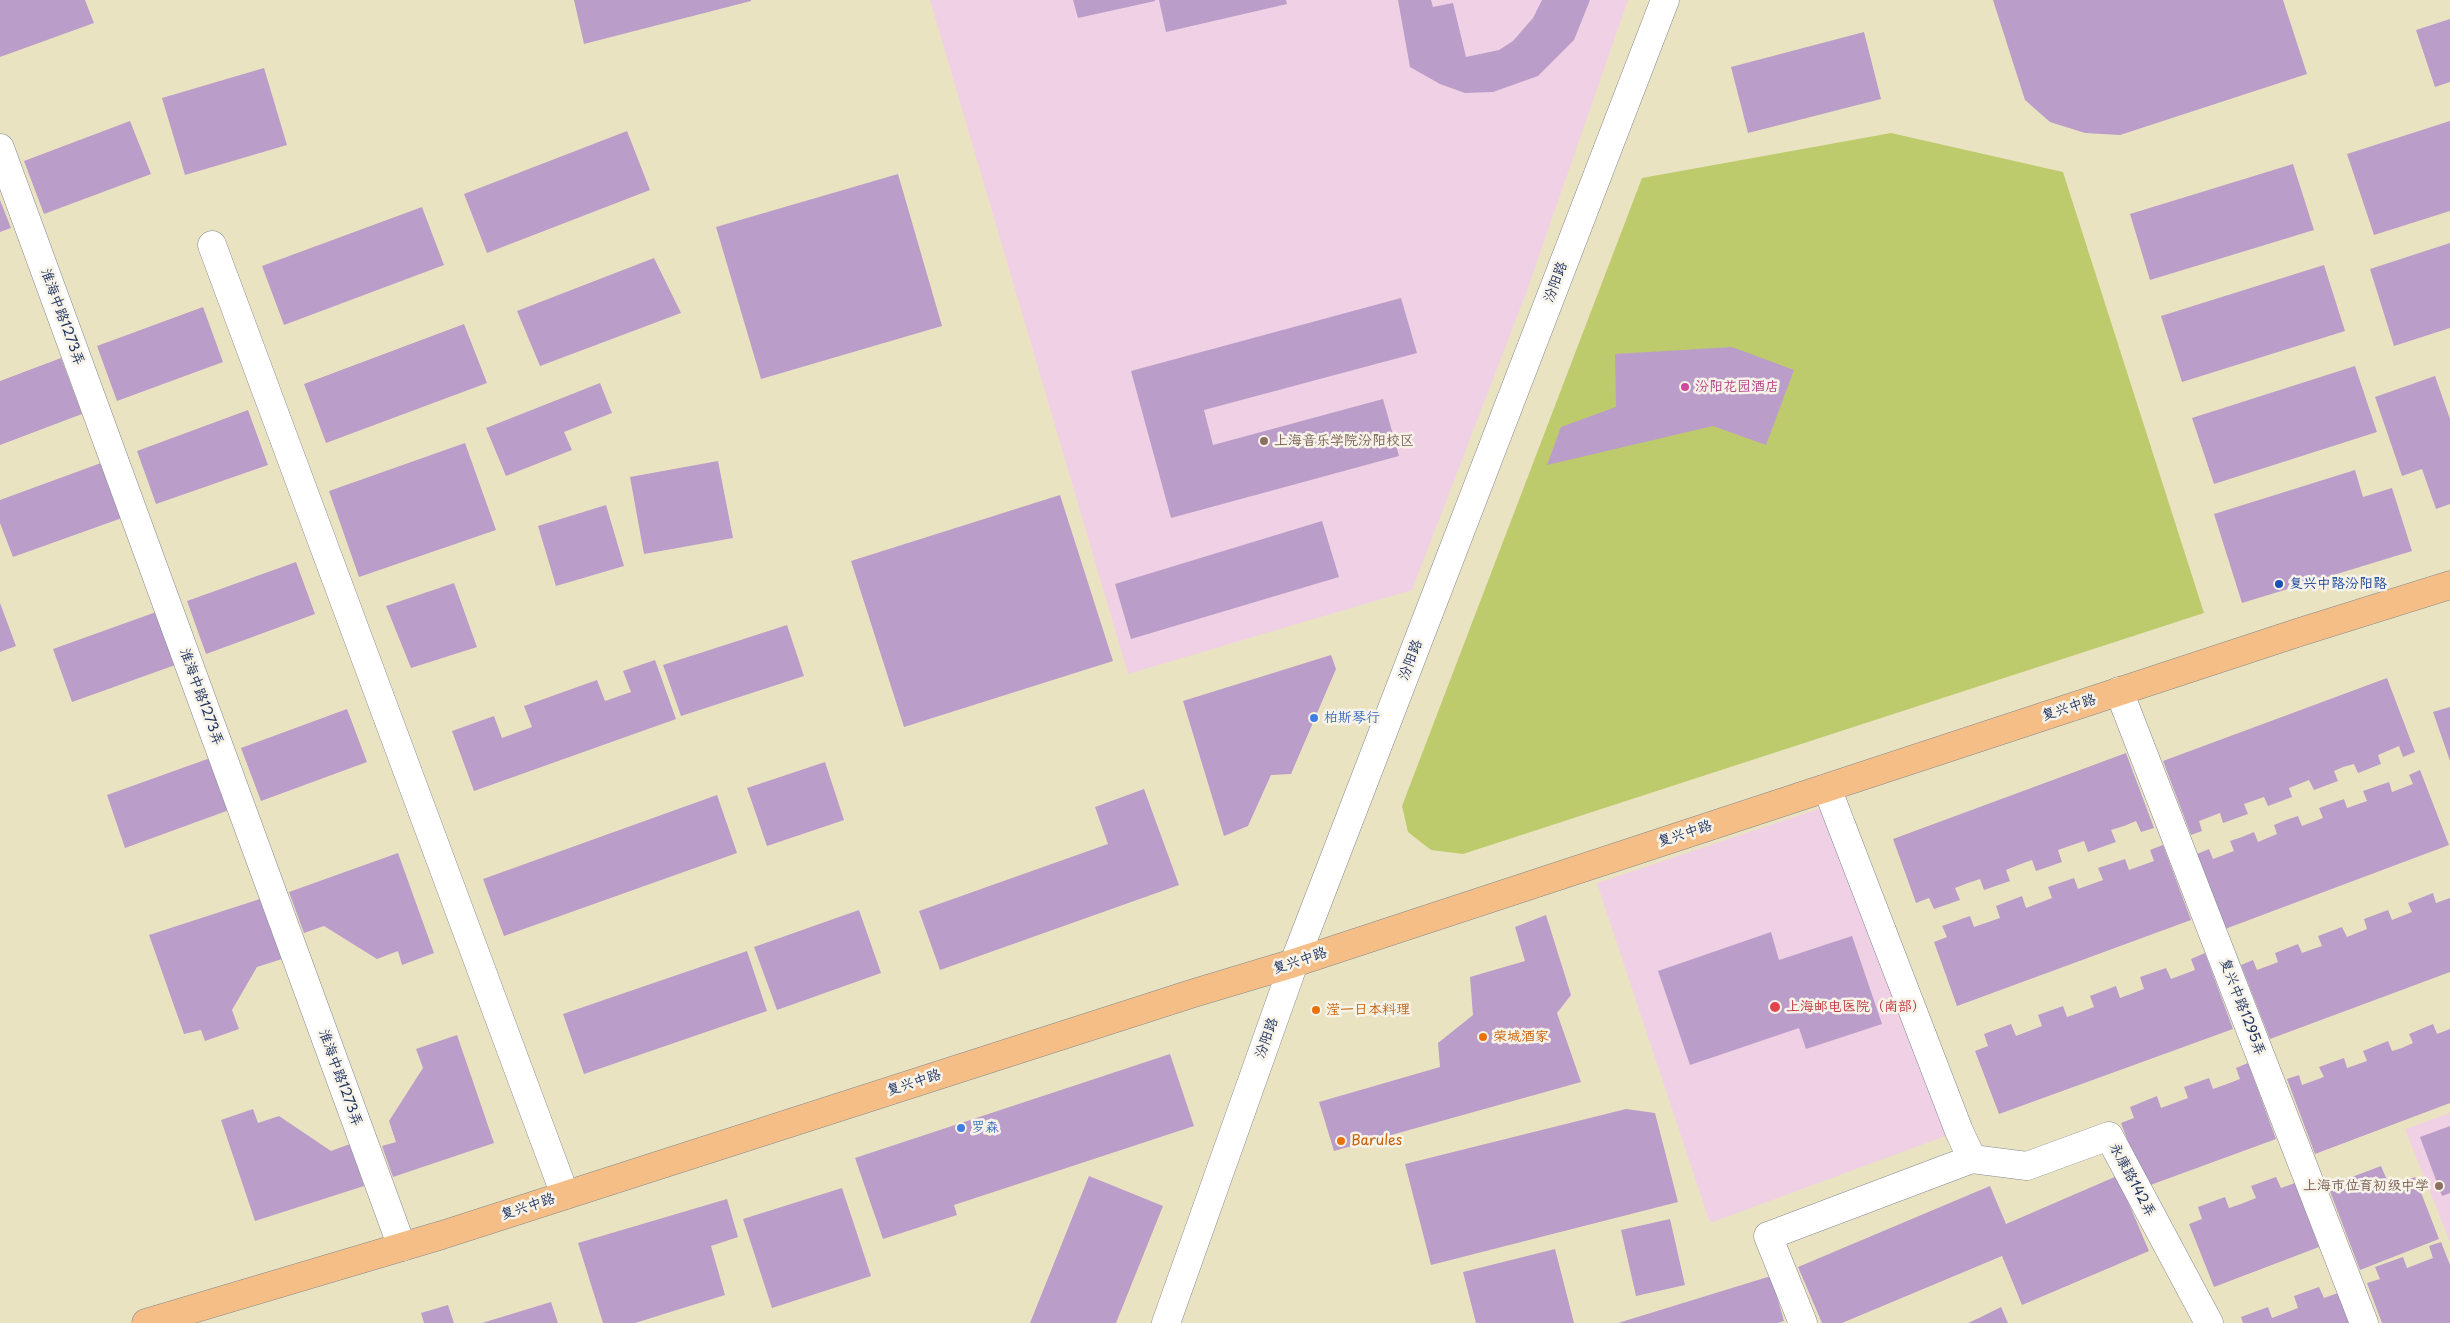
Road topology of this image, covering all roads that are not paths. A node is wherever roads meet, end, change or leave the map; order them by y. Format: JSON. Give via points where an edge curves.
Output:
{"nodes":[{"id":1,"x":1665,"y":0,"type":"edge"},
{"id":2,"x":0,"y":148,"type":"edge"},
{"id":3,"x":212,"y":245,"type":"dead end"},
{"id":4,"x":2450,"y":585,"type":"edge"},
{"id":5,"x":2118,"y":692,"type":"junction"},
{"id":6,"x":1827,"y":788,"type":"junction"},
{"id":7,"x":1294,"y":963,"type":"junction"},
{"id":8,"x":1972,"y":1159,"type":"junction"},
{"id":9,"x":565,"y":1195,"type":"junction"},
{"id":10,"x":402,"y":1247,"type":"junction"},
{"id":11,"x":146,"y":1323,"type":"edge"},
{"id":12,"x":1166,"y":1323,"type":"edge"},
{"id":13,"x":1803,"y":1323,"type":"edge"},
{"id":14,"x":2209,"y":1323,"type":"edge"},
{"id":15,"x":2364,"y":1323,"type":"edge"}],
"edges":[{"from":1,"to":7,"type":"street","name":"汾阳路"},
{"from":2,"to":10,"type":"street","name":"淮海中路1273弄"},
{"from":3,"to":9,"type":"street"},
{"from":4,"to":5,"type":"main road","name":"复兴中路"},
{"from":5,"to":6,"type":"main road","name":"复兴中路"},
{"from":5,"to":15,"type":"street","name":"复兴中路1295弄"},
{"from":6,"to":7,"type":"main road","name":"复兴中路"},
{"from":6,"to":8,"type":"street"},
{"from":7,"to":9,"type":"main road","name":"复兴中路"},
{"from":7,"to":12,"type":"street","name":"汾阳路"},
{"from":8,"to":13,"type":"street","via":[[1768,1236]]},
{"from":8,"to":14,"type":"street","name":"永康路142弄","via":[[2027,1166],[2108,1136]]},
{"from":9,"to":10,"type":"main road","name":"复兴中路"},
{"from":10,"to":11,"type":"main road","name":"复兴中路"}]}
